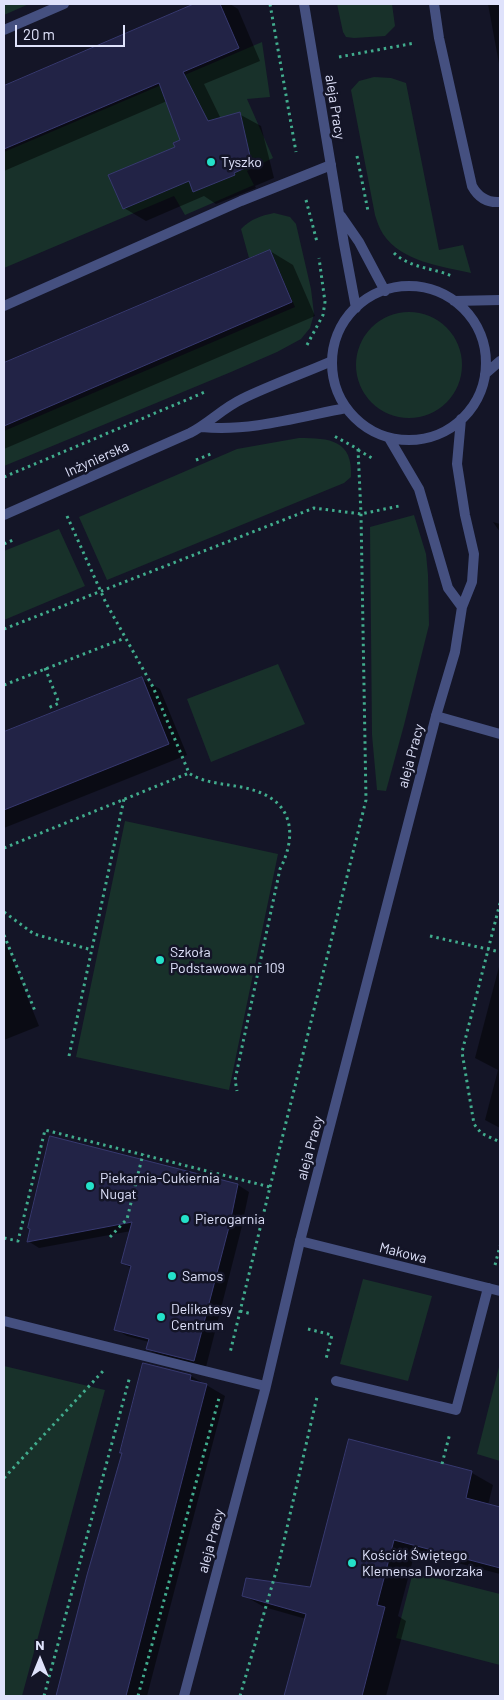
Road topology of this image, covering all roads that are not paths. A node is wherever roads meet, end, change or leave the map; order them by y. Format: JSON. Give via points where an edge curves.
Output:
{"nodes":[{"id":1,"x":64,"y":4,"type":"edge"},
{"id":2,"x":304,"y":4,"type":"edge"},
{"id":3,"x":434,"y":4,"type":"edge"},
{"id":4,"x":4,"y":30,"type":"edge"},
{"id":5,"x":331,"y":165,"type":"junction"},
{"id":6,"x":500,"y":202,"type":"edge"},
{"id":7,"x":340,"y":215,"type":"junction"},
{"id":8,"x":385,"y":290,"type":"junction"},
{"id":9,"x":500,"y":300,"type":"edge"},
{"id":10,"x":454,"y":301,"type":"junction"},
{"id":11,"x":4,"y":306,"type":"edge"},
{"id":12,"x":356,"y":308,"type":"junction"},
{"id":13,"x":332,"y":361,"type":"junction"},
{"id":14,"x":500,"y":361,"type":"edge"},
{"id":15,"x":485,"y":374,"type":"junction"},
{"id":16,"x":346,"y":408,"type":"junction"},
{"id":17,"x":461,"y":419,"type":"junction"},
{"id":18,"x":202,"y":427,"type":"junction"},
{"id":19,"x":389,"y":438,"type":"junction"},
{"id":20,"x":4,"y":515,"type":"edge"},
{"id":21,"x":462,"y":607,"type":"junction"},
{"id":22,"x":436,"y":716,"type":"junction"},
{"id":23,"x":500,"y":734,"type":"edge"},
{"id":24,"x":300,"y":1241,"type":"junction"},
{"id":25,"x":488,"y":1288,"type":"junction"},
{"id":26,"x":500,"y":1291,"type":"edge"},
{"id":27,"x":4,"y":1321,"type":"edge"},
{"id":28,"x":336,"y":1380,"type":"dead end"},
{"id":29,"x":265,"y":1386,"type":"junction"},
{"id":30,"x":184,"y":1696,"type":"edge"}],
"edges":[{"from":1,"to":4,"type":"street"},
{"from":2,"to":5,"type":"street","name":"aleja Pracy"},
{"from":3,"to":6,"type":"street","via":[[472,186],[476,195],[484,200]]},
{"from":5,"to":7,"type":"street","name":"aleja Pracy"},
{"from":5,"to":11,"type":"street","via":[[241,201]]},
{"from":7,"to":8,"type":"street","name":"aleja Pracy","via":[[360,242]]},
{"from":7,"to":12,"type":"street","name":"aleja Pracy"},
{"from":8,"to":10,"type":"street","via":[[421,288],[438,292]]},
{"from":8,"to":12,"type":"street"},
{"from":9,"to":10,"type":"street"},
{"from":10,"to":15,"type":"street","via":[[476,326],[486,357]]},
{"from":12,"to":13,"type":"street","via":[[338,331]]},
{"from":13,"to":16,"type":"street","via":[[335,385]]},
{"from":13,"to":18,"type":"street","name":"Inżynierska","via":[[241,400],[213,416]]},
{"from":14,"to":15,"type":"street"},
{"from":15,"to":17,"type":"street","via":[[477,398]]},
{"from":16,"to":18,"type":"street","name":"Inżynierska","via":[[275,422],[219,429]]},
{"from":16,"to":19,"type":"street","via":[[372,431]]},
{"from":17,"to":19,"type":"street","via":[[435,436],[412,440]]},
{"from":17,"to":21,"type":"street","name":"aleja Pracy","via":[[457,464],[474,554],[472,582]]},
{"from":18,"to":20,"type":"street","name":"Inżynierska"},
{"from":19,"to":21,"type":"street","via":[[419,489],[448,588]]},
{"from":21,"to":22,"type":"street","name":"aleja Pracy","via":[[455,652]]},
{"from":22,"to":23,"type":"street"},
{"from":22,"to":24,"type":"street","name":"aleja Pracy"},
{"from":24,"to":25,"type":"street","name":"Makowa"},
{"from":24,"to":29,"type":"street","name":"aleja Pracy"},
{"from":25,"to":26,"type":"street","name":"Makowa"},
{"from":25,"to":28,"type":"street","via":[[456,1410]]},
{"from":27,"to":29,"type":"street"},
{"from":29,"to":30,"type":"street","name":"aleja Pracy"}]}
